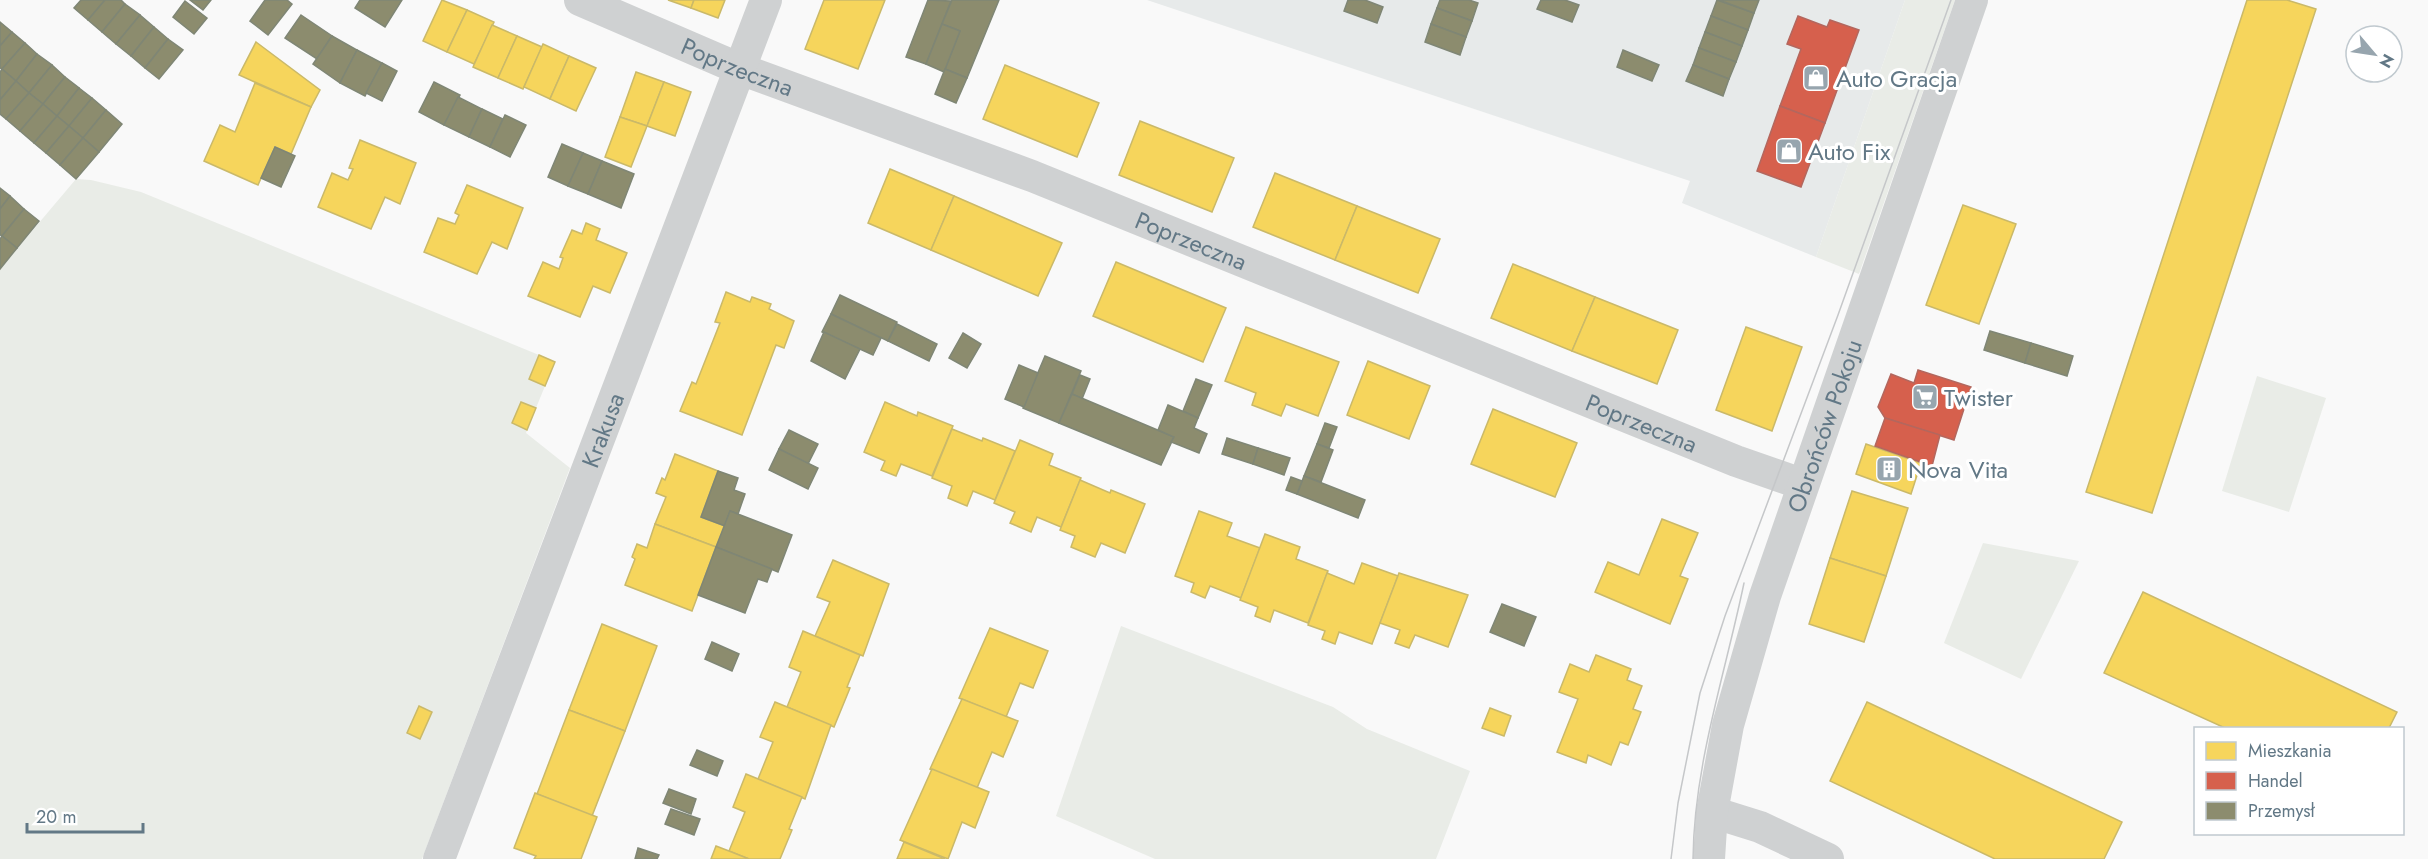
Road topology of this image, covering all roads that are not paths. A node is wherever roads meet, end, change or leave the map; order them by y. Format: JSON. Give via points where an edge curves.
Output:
{"nodes":[{"id":1,"x":580,"y":0,"type":"edge"},
{"id":2,"x":766,"y":0,"type":"edge"},
{"id":3,"x":1972,"y":0,"type":"edge"},
{"id":4,"x":740,"y":69,"type":"junction"},
{"id":5,"x":1802,"y":484,"type":"junction"},
{"id":6,"x":1712,"y":812,"type":"junction"},
{"id":7,"x":439,"y":859,"type":"edge"},
{"id":8,"x":1709,"y":859,"type":"edge"},
{"id":9,"x":1828,"y":859,"type":"edge"}],
"edges":[{"from":1,"to":4,"type":"street","name":"Poprzeczna"},
{"from":2,"to":4,"type":"street","name":"Krakusa"},
{"from":3,"to":5,"type":"street","name":"Obrońców Pokoju"},
{"from":4,"to":5,"type":"street","name":"Poprzeczna","via":[[1032,176],[1736,461]]},
{"from":4,"to":7,"type":"street","name":"Krakusa"},
{"from":5,"to":6,"type":"street","name":"Obrońców Pokoju","via":[[1728,725]]},
{"from":6,"to":8,"type":"street","name":"Obrońców Pokoju"},
{"from":6,"to":9,"type":"street","via":[[1760,827]]}]}
